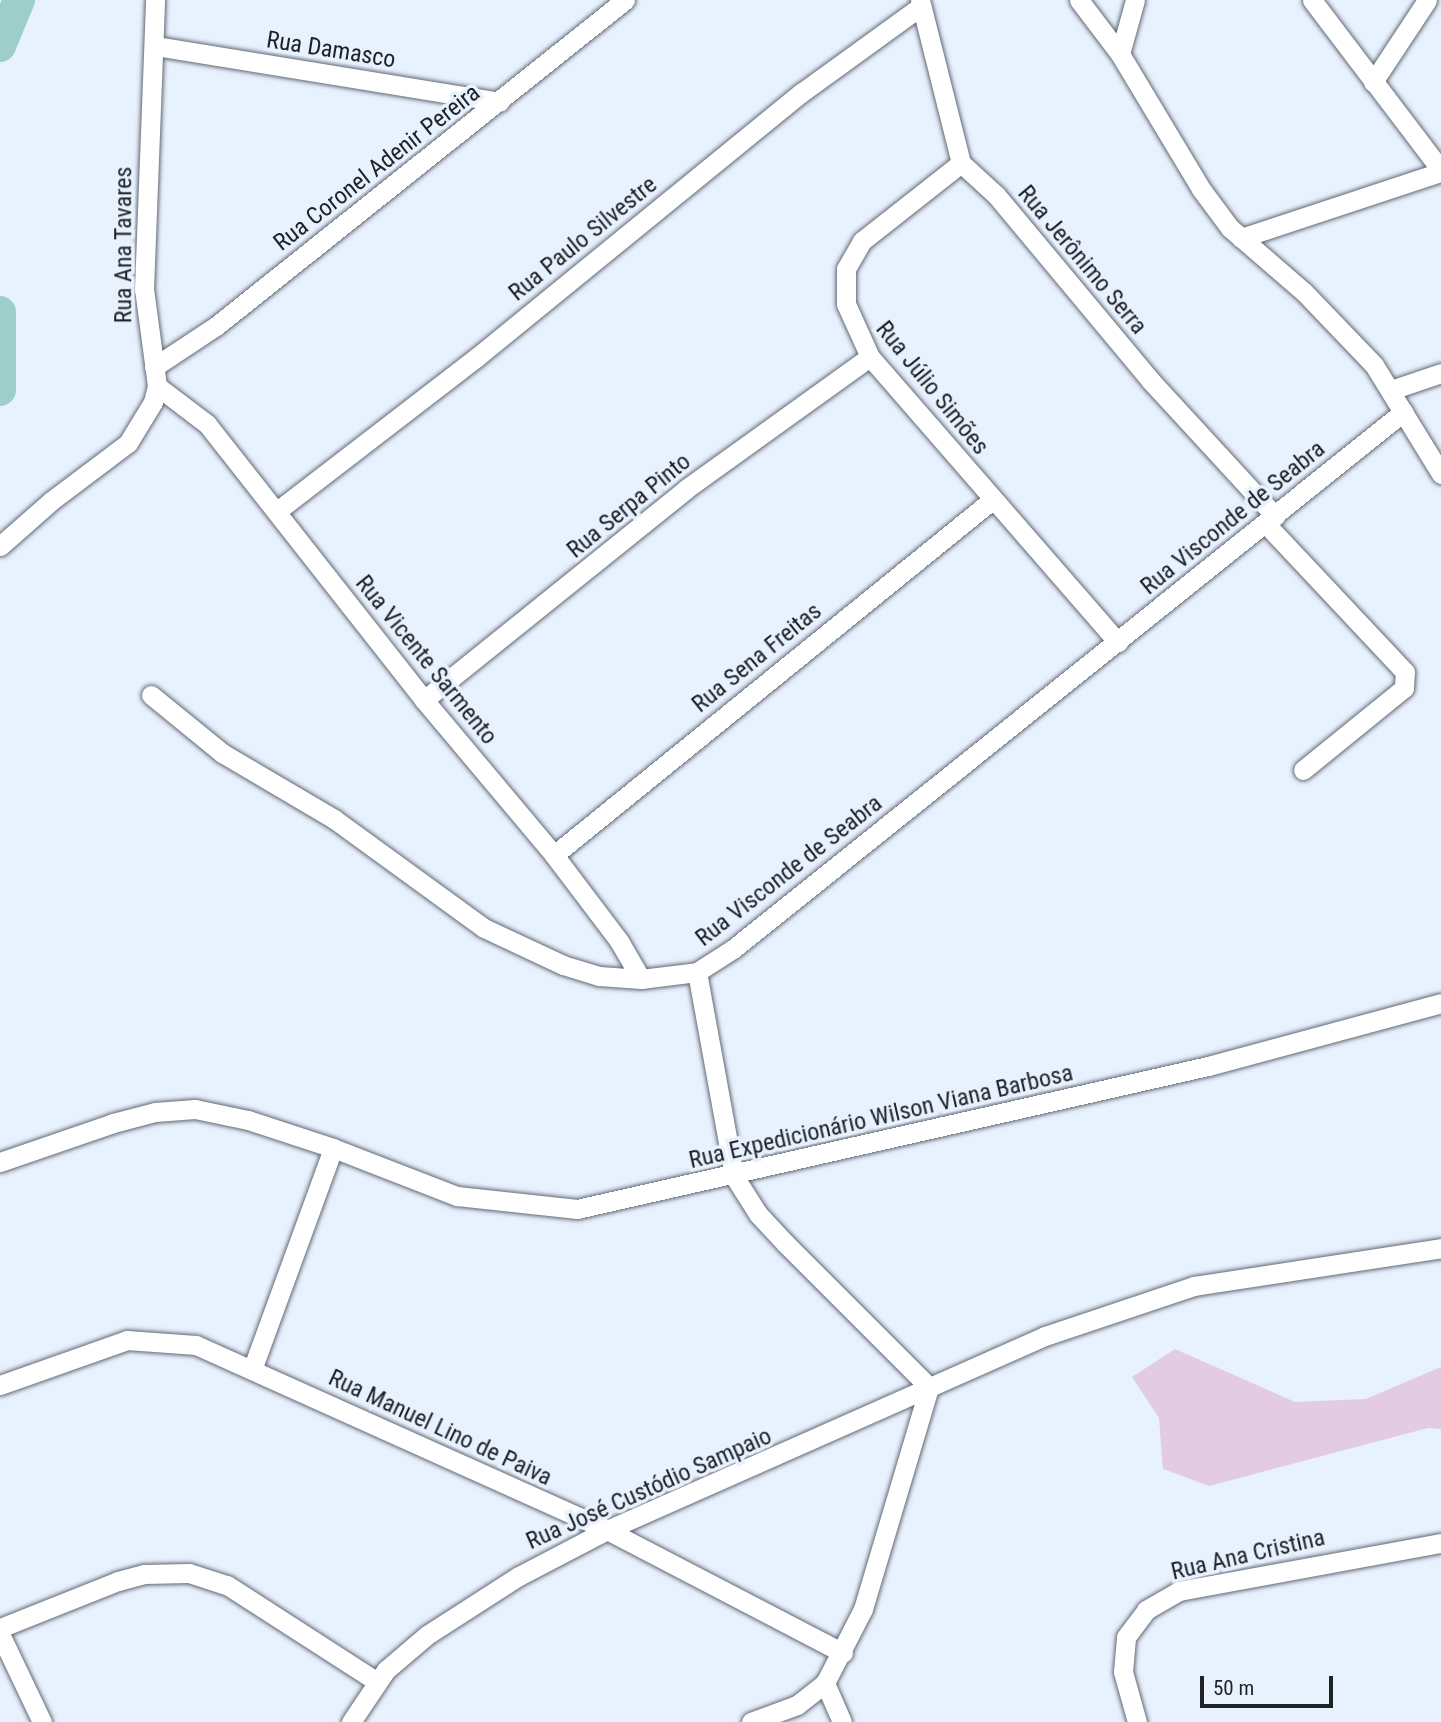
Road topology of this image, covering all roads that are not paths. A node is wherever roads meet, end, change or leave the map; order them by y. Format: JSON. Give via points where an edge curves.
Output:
{"nodes":[{"id":1,"x":155,"y":0,"type":"edge"},
{"id":2,"x":625,"y":0,"type":"edge"},
{"id":3,"x":1079,"y":0,"type":"edge"},
{"id":4,"x":1135,"y":0,"type":"edge"},
{"id":5,"x":1427,"y":0,"type":"edge"},
{"id":6,"x":920,"y":3,"type":"edge"},
{"id":7,"x":1321,"y":5,"type":"edge"},
{"id":8,"x":155,"y":46,"type":"junction"},
{"id":9,"x":1120,"y":54,"type":"junction"},
{"id":10,"x":1373,"y":82,"type":"junction"},
{"id":11,"x":499,"y":102,"type":"junction"},
{"id":12,"x":961,"y":163,"type":"junction"},
{"id":13,"x":1441,"y":171,"type":"edge"},
{"id":14,"x":1241,"y":238,"type":"junction"},
{"id":15,"x":870,"y":357,"type":"junction"},
{"id":16,"x":1441,"y":373,"type":"edge"},
{"id":17,"x":155,"y":376,"type":"junction"},
{"id":18,"x":1391,"y":390,"type":"junction"},
{"id":19,"x":1403,"y":412,"type":"junction"},
{"id":20,"x":1441,"y":474,"type":"edge"},
{"id":21,"x":992,"y":500,"type":"junction"},
{"id":22,"x":277,"y":511,"type":"junction"},
{"id":23,"x":1271,"y":520,"type":"junction"},
{"id":24,"x":0,"y":546,"type":"edge"},
{"id":25,"x":1118,"y":642,"type":"junction"},
{"id":26,"x":151,"y":695,"type":"dead end"},
{"id":27,"x":424,"y":699,"type":"junction"},
{"id":28,"x":1303,"y":770,"type":"dead end"},
{"id":29,"x":554,"y":855,"type":"junction"},
{"id":30,"x":697,"y":972,"type":"junction"},
{"id":31,"x":641,"y":979,"type":"junction"},
{"id":32,"x":1441,"y":1003,"type":"edge"},
{"id":33,"x":333,"y":1148,"type":"junction"},
{"id":34,"x":0,"y":1162,"type":"edge"},
{"id":35,"x":734,"y":1176,"type":"junction"},
{"id":36,"x":1441,"y":1248,"type":"edge"},
{"id":37,"x":253,"y":1367,"type":"junction"},
{"id":38,"x":0,"y":1385,"type":"edge"},
{"id":39,"x":929,"y":1387,"type":"junction"},
{"id":40,"x":607,"y":1530,"type":"junction"},
{"id":41,"x":1441,"y":1543,"type":"edge"},
{"id":42,"x":0,"y":1628,"type":"edge"},
{"id":43,"x":0,"y":1634,"type":"edge"},
{"id":44,"x":843,"y":1653,"type":"junction"},
{"id":45,"x":376,"y":1681,"type":"junction"},
{"id":46,"x":825,"y":1683,"type":"junction"},
{"id":47,"x":41,"y":1722,"type":"edge"},
{"id":48,"x":351,"y":1722,"type":"edge"},
{"id":49,"x":751,"y":1722,"type":"edge"},
{"id":50,"x":842,"y":1722,"type":"edge"},
{"id":51,"x":1137,"y":1722,"type":"edge"}],
"edges":[{"from":1,"to":8,"type":"street","name":"Rua Ana Tavares"},
{"from":2,"to":11,"type":"street","name":"Rua Coronel Adenir Pereira"},
{"from":3,"to":9,"type":"street"},
{"from":4,"to":9,"type":"street"},
{"from":5,"to":10,"type":"street"},
{"from":6,"to":12,"type":"street"},
{"from":6,"to":22,"type":"street","name":"Rua Paulo Silvestre"},
{"from":7,"to":10,"type":"street"},
{"from":8,"to":11,"type":"street","name":"Rua Damasco"},
{"from":8,"to":17,"type":"street","name":"Rua Ana Tavares","via":[[144,289]]},
{"from":9,"to":14,"type":"street","via":[[1201,189]]},
{"from":10,"to":13,"type":"street"},
{"from":11,"to":17,"type":"street","name":"Rua Coronel Adenir Pereira"},
{"from":12,"to":15,"type":"street","name":"Rua Júlio Simões","via":[[862,241],[846,270],[846,304]]},
{"from":12,"to":23,"type":"street","name":"Rua Jerônimo Serra","via":[[996,195]]},
{"from":13,"to":14,"type":"street"},
{"from":14,"to":18,"type":"street","via":[[1350,337]]},
{"from":15,"to":21,"type":"street","name":"Rua Júlio Simões"},
{"from":15,"to":27,"type":"street","name":"Rua Serpa Pinto","via":[[686,489]]},
{"from":16,"to":18,"type":"street"},
{"from":17,"to":22,"type":"street","name":"Rua Vicente Sarmento","via":[[202,419]]},
{"from":17,"to":24,"type":"street","name":"Rua Ana Tavares","via":[[147,416],[128,443]]},
{"from":18,"to":19,"type":"street"},
{"from":19,"to":20,"type":"street"},
{"from":19,"to":23,"type":"street","name":"Rua Visconde de Seabra"},
{"from":21,"to":25,"type":"street","name":"Rua Júlio Simões"},
{"from":21,"to":29,"type":"street","name":"Rua Sena Freitas"},
{"from":22,"to":27,"type":"street","name":"Rua Vicente Sarmento"},
{"from":23,"to":25,"type":"street","name":"Rua Visconde de Seabra"},
{"from":23,"to":28,"type":"street","name":"Rua Jerônimo Serra","via":[[1405,672],[1404,688]]},
{"from":25,"to":30,"type":"street","name":"Rua Visconde de Seabra","via":[[733,949]]},
{"from":26,"to":31,"type":"street","name":"Rua Visconde de Seabra","via":[[222,753],[334,819],[484,928],[564,965],[599,976]]},
{"from":27,"to":29,"type":"street","name":"Rua Vicente Sarmento"},
{"from":29,"to":31,"type":"street","name":"Rua Vicente Sarmento","via":[[619,941]]},
{"from":30,"to":31,"type":"street","name":"Rua Visconde de Seabra"},
{"from":30,"to":35,"type":"street"},
{"from":32,"to":35,"type":"street","name":"Rua Expedicionário Wilson Viana Barbosa","via":[[1208,1066]]},
{"from":33,"to":34,"type":"street","name":"Rua Expedicionário Wilson Viana Barbosa","via":[[248,1120],[195,1109],[155,1112],[113,1123]]},
{"from":33,"to":35,"type":"street","name":"Rua Expedicionário Wilson Viana Barbosa","via":[[457,1196],[555,1210]]},
{"from":33,"to":37,"type":"street"},
{"from":35,"to":39,"type":"street","via":[[758,1214]]},
{"from":36,"to":39,"type":"street","name":"Rua José Custódio Sampaio","via":[[1194,1286],[1045,1336]]},
{"from":37,"to":38,"type":"street","name":"Rua Manuel Lino de Paiva","via":[[196,1345],[127,1340]]},
{"from":37,"to":40,"type":"street","name":"Rua Manuel Lino de Paiva"},
{"from":39,"to":40,"type":"street","name":"Rua José Custódio Sampaio"},
{"from":39,"to":44,"type":"street","via":[[863,1609]]},
{"from":40,"to":44,"type":"street","name":"Rua Manuel Lino de Paiva"},
{"from":40,"to":45,"type":"street","name":"Rua José Custódio Sampaio","via":[[475,1602],[427,1635]]},
{"from":41,"to":51,"type":"street","name":"Rua Ana Cristina","via":[[1179,1591],[1146,1610],[1126,1637],[1123,1672]]},
{"from":42,"to":45,"type":"street","via":[[118,1581],[144,1574],[189,1573],[227,1585]]},
{"from":43,"to":47,"type":"street"},
{"from":44,"to":46,"type":"street"},
{"from":45,"to":48,"type":"street","name":"Rua José Custódio Sampaio"},
{"from":46,"to":49,"type":"street","via":[[797,1705]]},
{"from":46,"to":50,"type":"street"}]}
